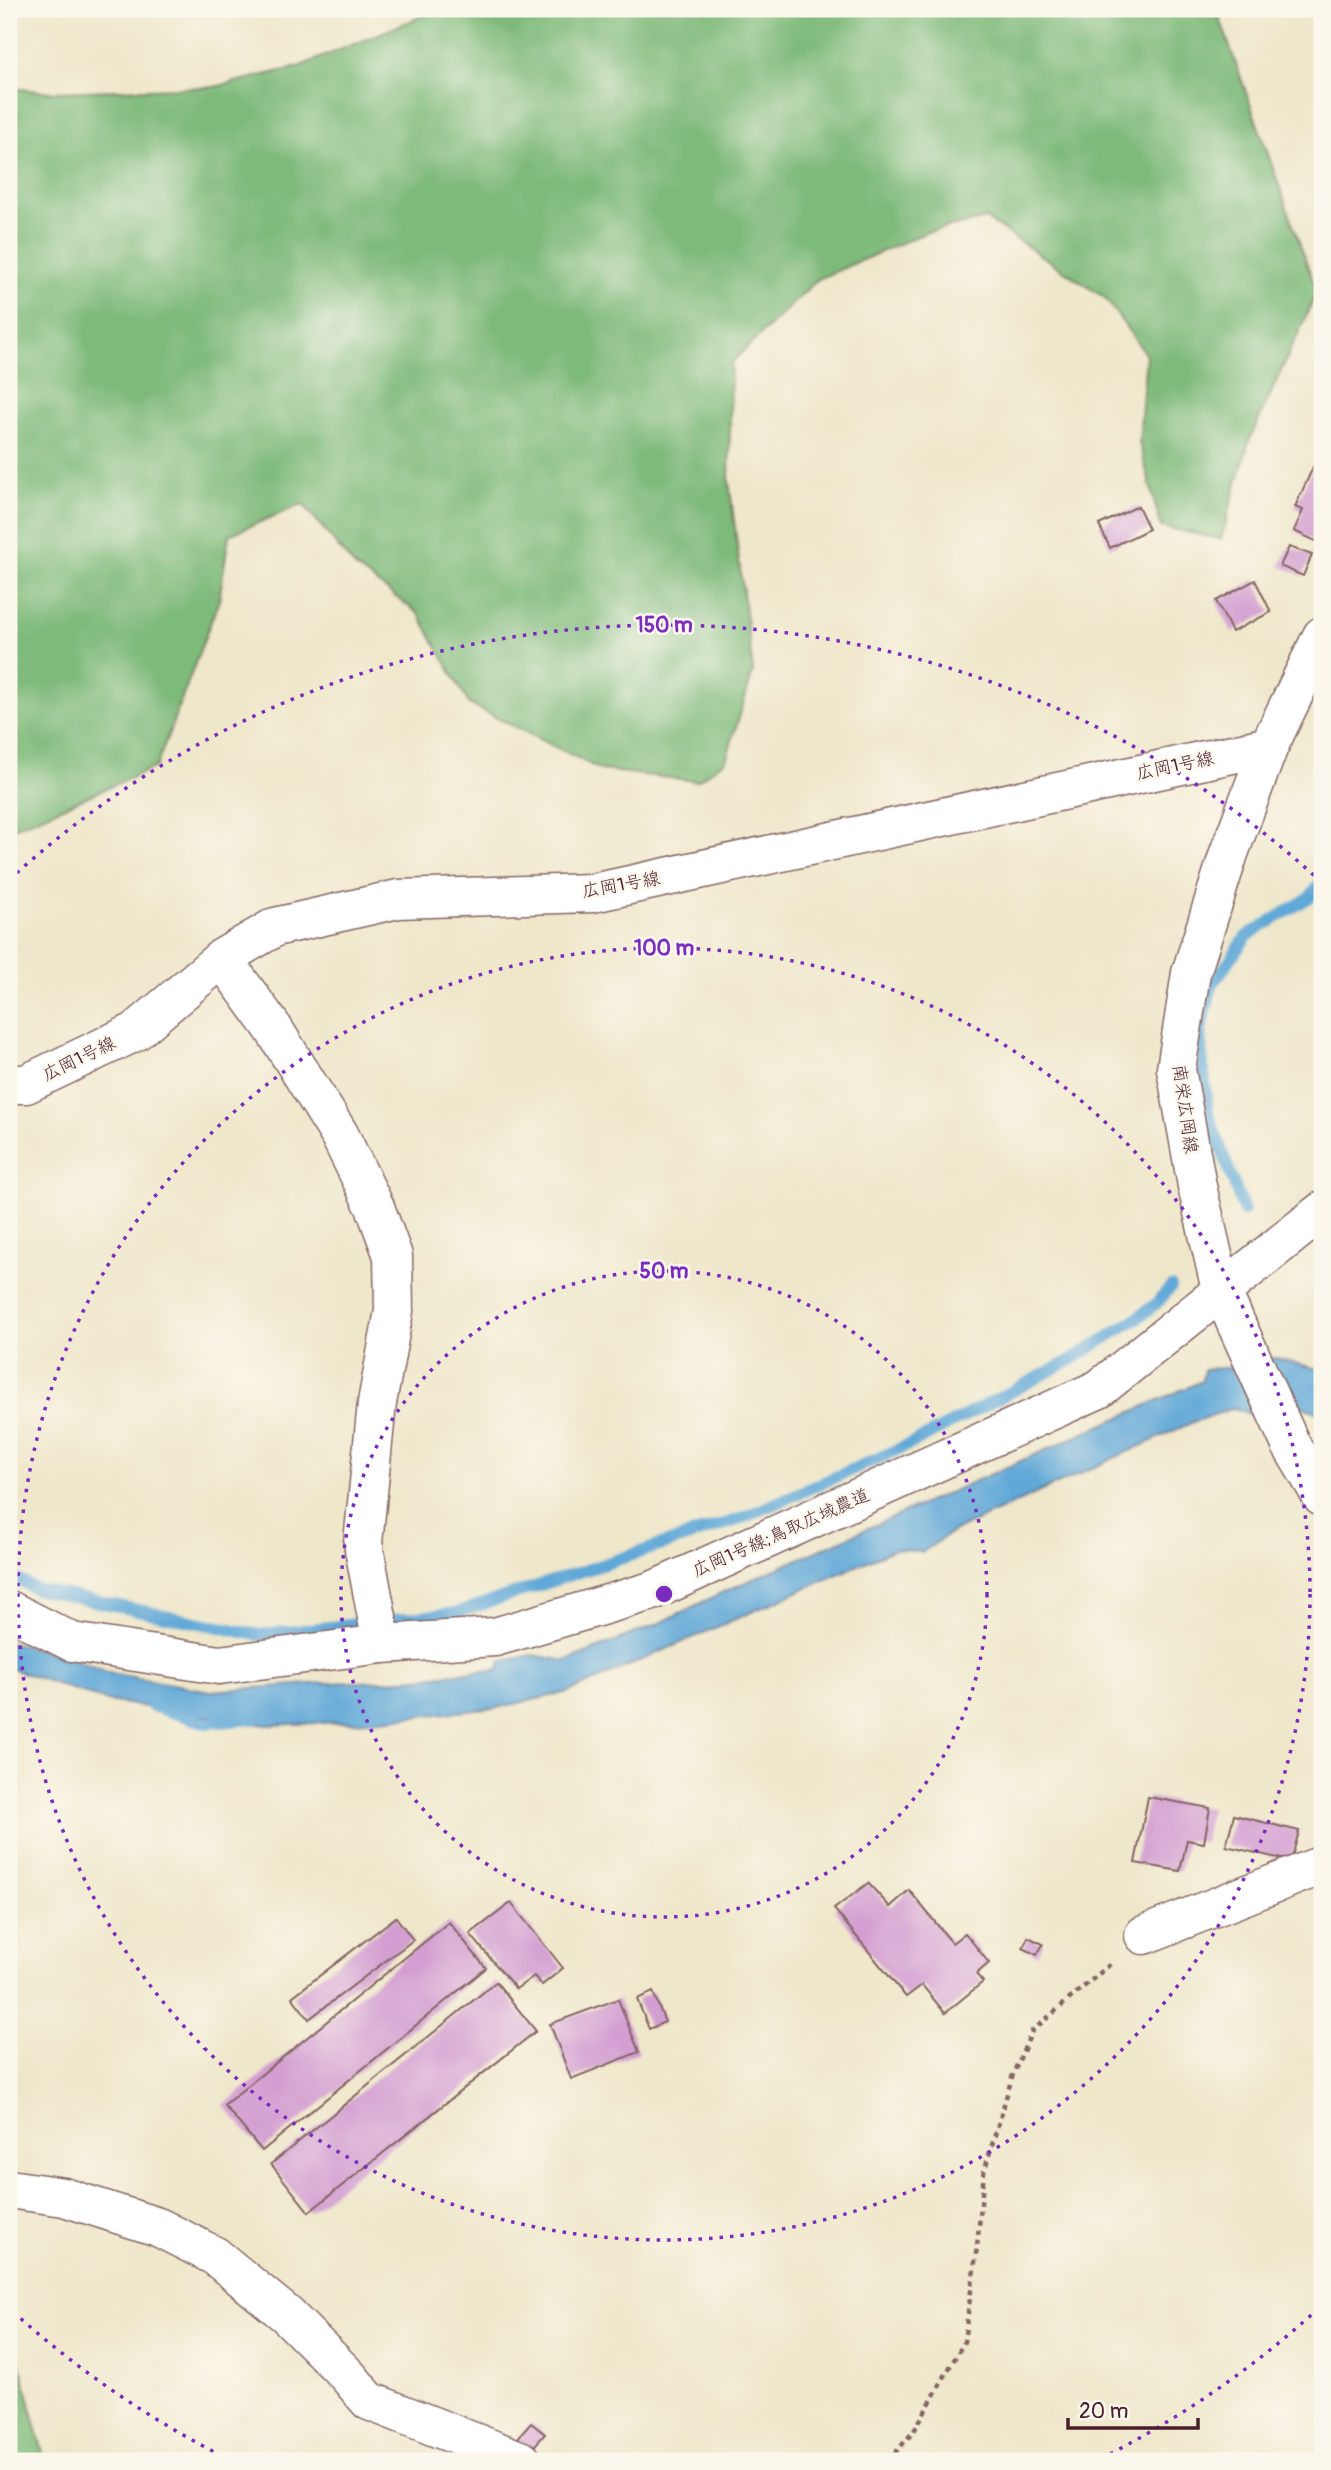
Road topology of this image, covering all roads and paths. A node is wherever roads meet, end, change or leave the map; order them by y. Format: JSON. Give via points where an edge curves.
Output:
{"nodes":[{"id":1,"x":1322,"y":636,"type":"edge"},
{"id":2,"x":1269,"y":746,"type":"junction"},
{"id":3,"x":222,"y":958,"type":"junction"},
{"id":4,"x":9,"y":1084,"type":"edge"},
{"id":5,"x":1322,"y":1212,"type":"edge"},
{"id":6,"x":1222,"y":1290,"type":"junction"},
{"id":7,"x":1322,"y":1497,"type":"edge"},
{"id":8,"x":9,"y":1610,"type":"edge"},
{"id":9,"x":382,"y":1644,"type":"junction"},
{"id":10,"x":1322,"y":1865,"type":"edge"},
{"id":11,"x":1144,"y":1935,"type":"joint"},
{"id":12,"x":9,"y":2189,"type":"edge"},
{"id":13,"x":522,"y":2461,"type":"edge"},
{"id":14,"x":888,"y":2461,"type":"edge"}],
"edges":[{"from":1,"to":2,"type":"street","name":"南栄広岡線"},
{"from":2,"to":3,"type":"street","name":"広岡1号線","via":[[593,893],[398,899],[275,927]]},
{"from":2,"to":6,"type":"street","name":"南栄広岡線","via":[[1191,973],[1176,1069]]},
{"from":3,"to":4,"type":"street","name":"広岡1号線","via":[[135,1032],[26,1084]]},
{"from":3,"to":9,"type":"street","via":[[273,1028],[339,1134],[393,1256],[394,1311],[377,1403],[363,1543]]},
{"from":5,"to":6,"type":"street","name":"広岡1号線;鳥取広域農道"},
{"from":6,"to":7,"type":"street","name":"南栄広岡線","via":[[1291,1445]]},
{"from":6,"to":9,"type":"street","name":"広岡1号線;鳥取広域農道","via":[[1098,1389],[652,1591],[495,1637]]},
{"from":8,"to":9,"type":"street","name":"広岡1号線;鳥取広域農道","via":[[72,1642],[219,1665]]},
{"from":10,"to":11,"type":"street"},
{"from":11,"to":14,"type":"path","via":[[1032,2032],[1013,2074],[984,2172],[964,2342],[914,2431]]},
{"from":12,"to":13,"type":"street","via":[[64,2197],[158,2227],[215,2256],[287,2315],[369,2400]]}]}
